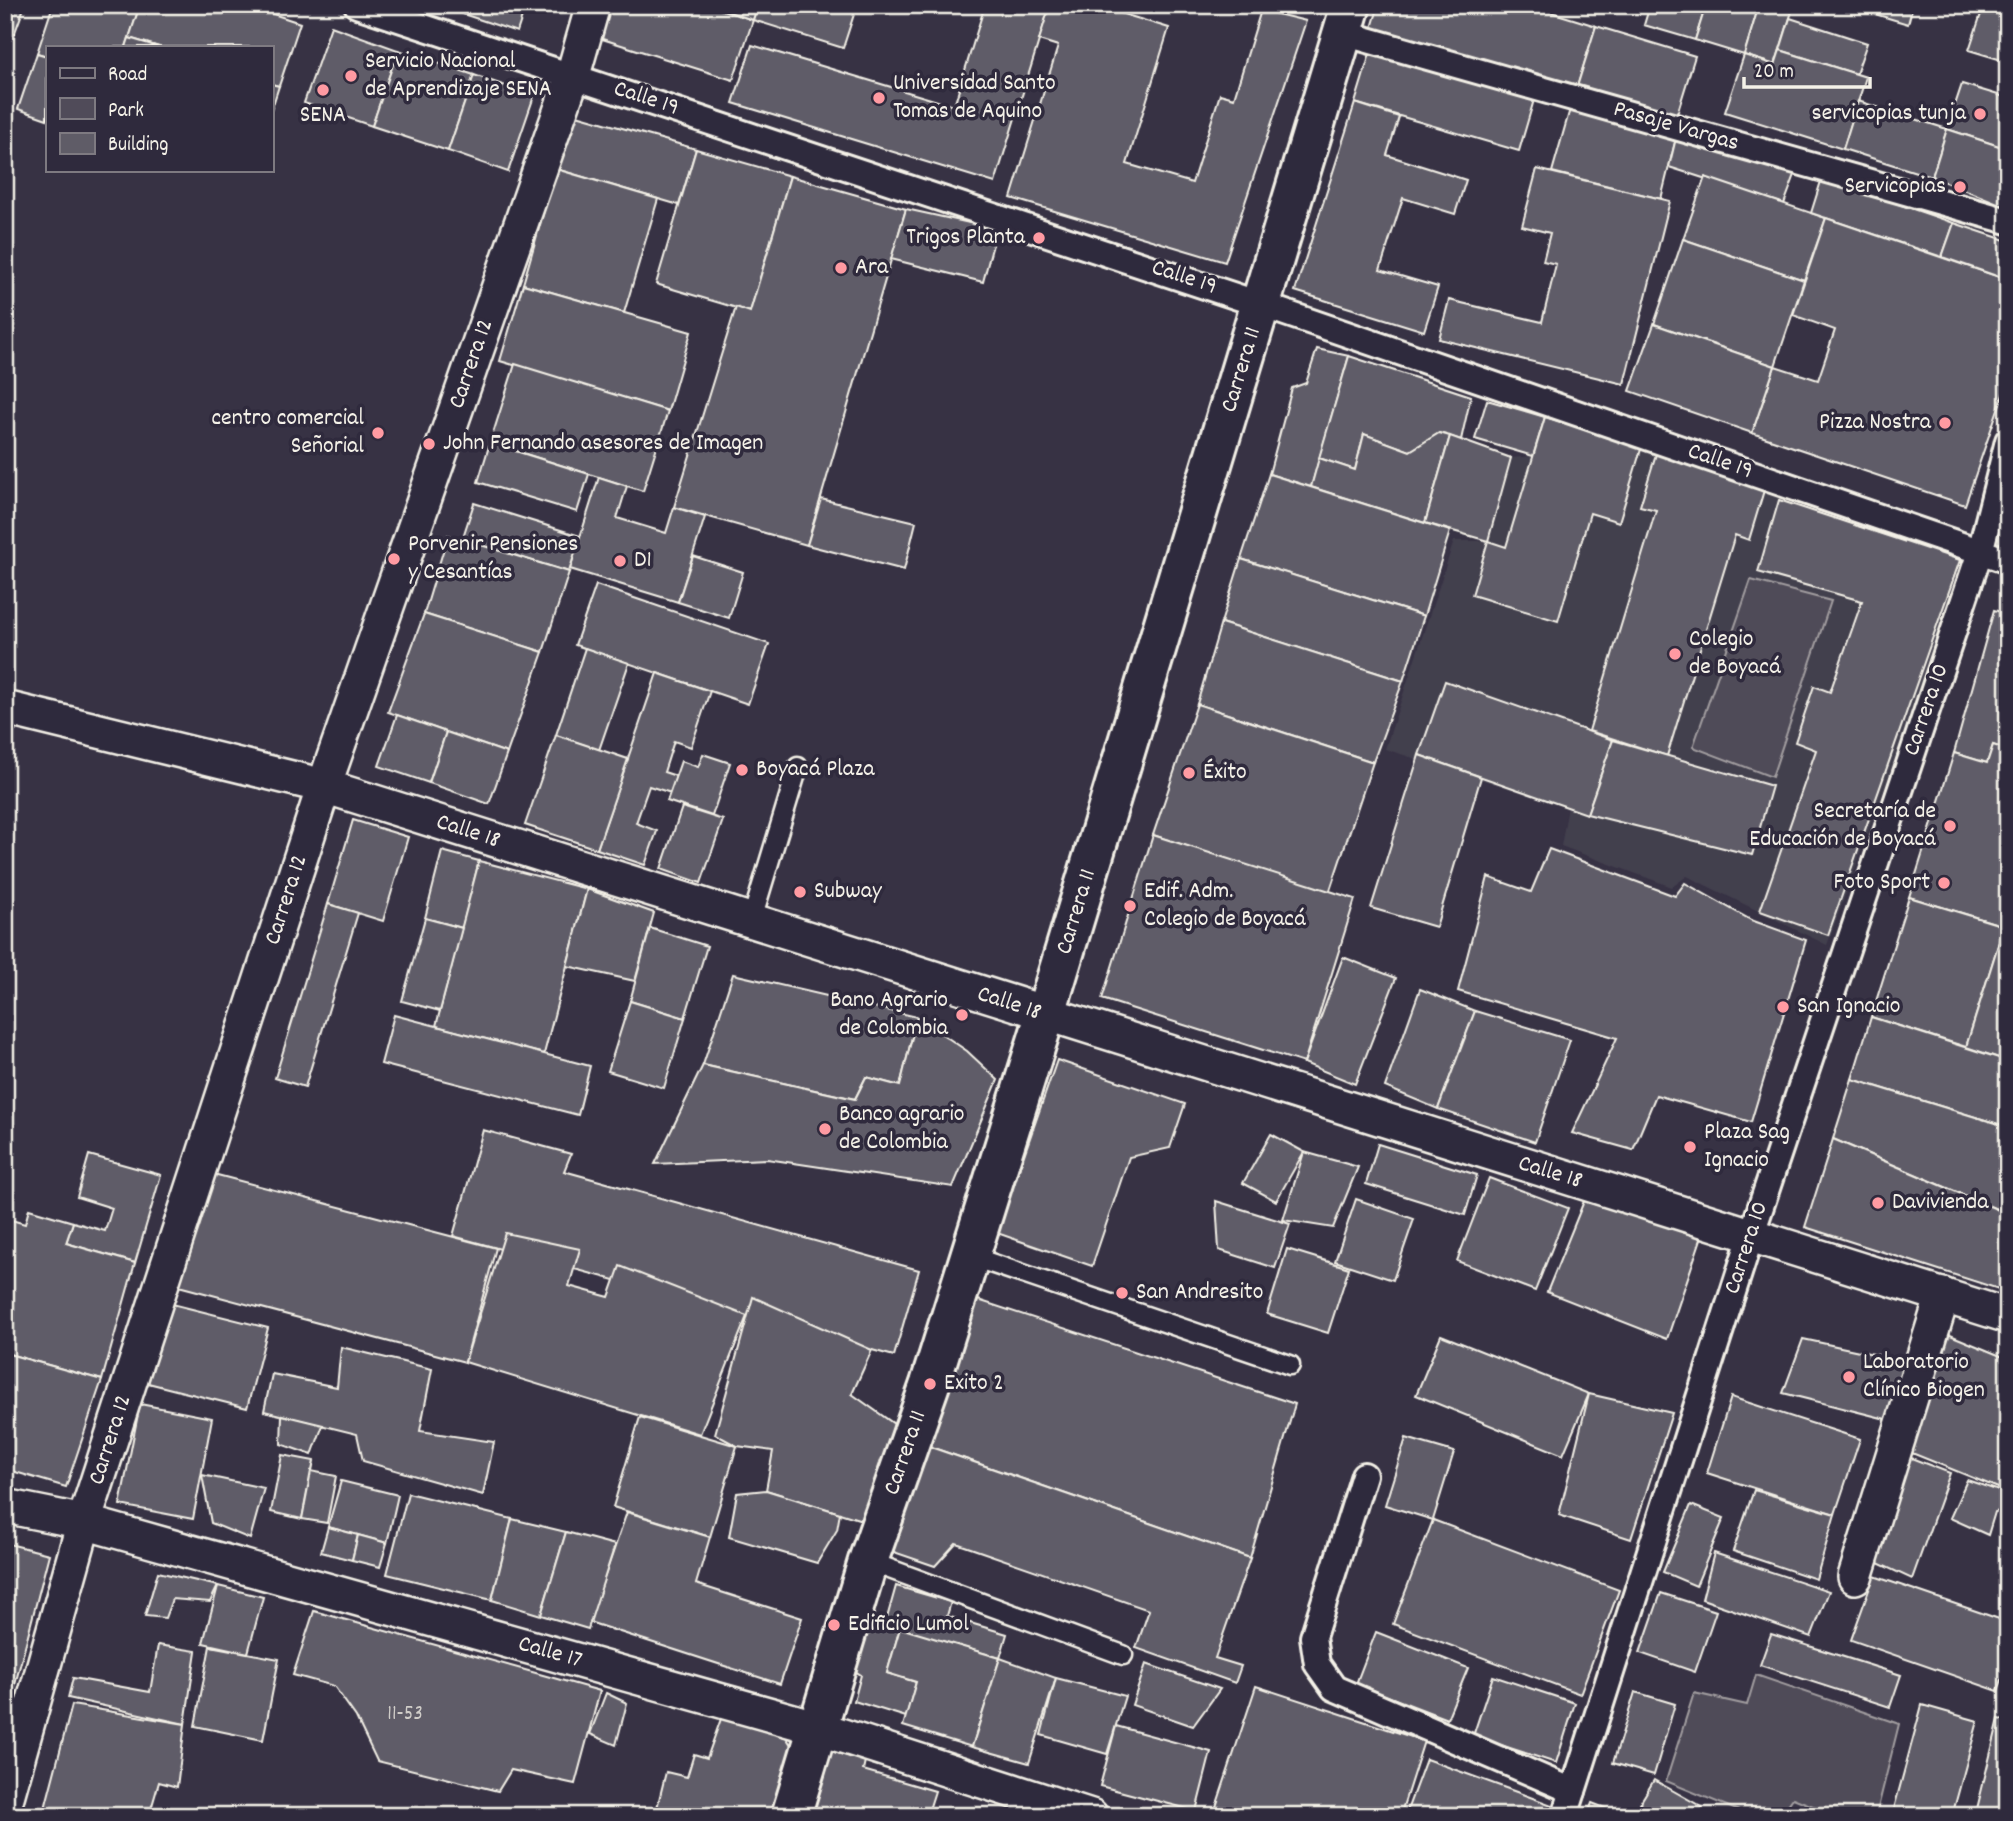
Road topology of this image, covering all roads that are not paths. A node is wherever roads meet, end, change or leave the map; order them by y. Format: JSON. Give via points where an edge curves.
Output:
{"nodes":[{"id":1,"x":356,"y":5,"type":"edge"},
{"id":2,"x":593,"y":5,"type":"edge"},
{"id":3,"x":1347,"y":19,"type":"edge"},
{"id":4,"x":573,"y":75,"type":"junction"},
{"id":5,"x":2008,"y":221,"type":"edge"},
{"id":6,"x":1262,"y":305,"type":"junction"},
{"id":7,"x":2008,"y":441,"type":"edge"},
{"id":8,"x":1980,"y":552,"type":"junction"},
{"id":9,"x":2008,"y":561,"type":"edge"},
{"id":10,"x":5,"y":708,"type":"edge"},
{"id":11,"x":798,"y":767,"type":"dead end"},
{"id":12,"x":324,"y":786,"type":"junction"},
{"id":13,"x":751,"y":922,"type":"junction"},
{"id":14,"x":1045,"y":1016,"type":"junction"},
{"id":15,"x":1751,"y":1236,"type":"junction"},
{"id":16,"x":970,"y":1256,"type":"junction"},
{"id":17,"x":1943,"y":1296,"type":"junction"},
{"id":18,"x":2008,"y":1317,"type":"edge"},
{"id":19,"x":1290,"y":1365,"type":"dead end"},
{"id":20,"x":1364,"y":1475,"type":"dead end"},
{"id":21,"x":5,"y":1506,"type":"edge"},
{"id":22,"x":84,"y":1522,"type":"junction"},
{"id":23,"x":868,"y":1561,"type":"junction"},
{"id":24,"x":1855,"y":1577,"type":"dead end"},
{"id":25,"x":1123,"y":1655,"type":"dead end"},
{"id":26,"x":818,"y":1728,"type":"junction"},
{"id":27,"x":1573,"y":1791,"type":"junction"},
{"id":28,"x":5,"y":1804,"type":"edge"},
{"id":29,"x":791,"y":1816,"type":"edge"},
{"id":30,"x":1091,"y":1816,"type":"edge"},
{"id":31,"x":1565,"y":1816,"type":"edge"}],
"edges":[{"from":1,"to":4,"type":"street","name":"Calle 19"},
{"from":2,"to":4,"type":"street","name":"Carrera 12"},
{"from":3,"to":5,"type":"street","name":"Pasaje Vargas"},
{"from":3,"to":6,"type":"main road","name":"Carrera 11"},
{"from":4,"to":6,"type":"street","name":"Calle 19"},
{"from":4,"to":12,"type":"street","name":"Carrera 12"},
{"from":6,"to":8,"type":"street","name":"Calle 19"},
{"from":6,"to":14,"type":"main road","name":"Carrera 11"},
{"from":7,"to":8,"type":"street","name":"Carrera 10"},
{"from":8,"to":9,"type":"street","name":"Calle 19"},
{"from":8,"to":15,"type":"street","name":"Carrera 10"},
{"from":10,"to":12,"type":"street","name":"Calle 18"},
{"from":11,"to":13,"type":"lane"},
{"from":12,"to":13,"type":"street","name":"Calle 18"},
{"from":12,"to":22,"type":"street","name":"Carrera 12"},
{"from":13,"to":14,"type":"street","name":"Calle 18"},
{"from":14,"to":15,"type":"street","name":"Calle 18"},
{"from":14,"to":16,"type":"main road","name":"Carrera 11"},
{"from":15,"to":17,"type":"street","name":"Calle 18"},
{"from":15,"to":27,"type":"street","name":"Carrera 10"},
{"from":16,"to":19,"type":"lane"},
{"from":16,"to":23,"type":"main road","name":"Carrera 11"},
{"from":17,"to":18,"type":"street","name":"Calle 18"},
{"from":17,"to":24,"type":"street"},
{"from":20,"to":27,"type":"street","via":[[1313,1637],[1317,1664],[1334,1688]]},
{"from":21,"to":22,"type":"street","name":"Calle 17"},
{"from":22,"to":26,"type":"street","name":"Calle 17"},
{"from":22,"to":28,"type":"street","name":"Carrera 12"},
{"from":23,"to":25,"type":"lane"},
{"from":23,"to":26,"type":"main road","name":"Carrera 11"},
{"from":26,"to":29,"type":"main road","name":"Carrera 11"},
{"from":26,"to":30,"type":"street","name":"Calle 17"},
{"from":27,"to":31,"type":"street","name":"Carrera 10"}]}
